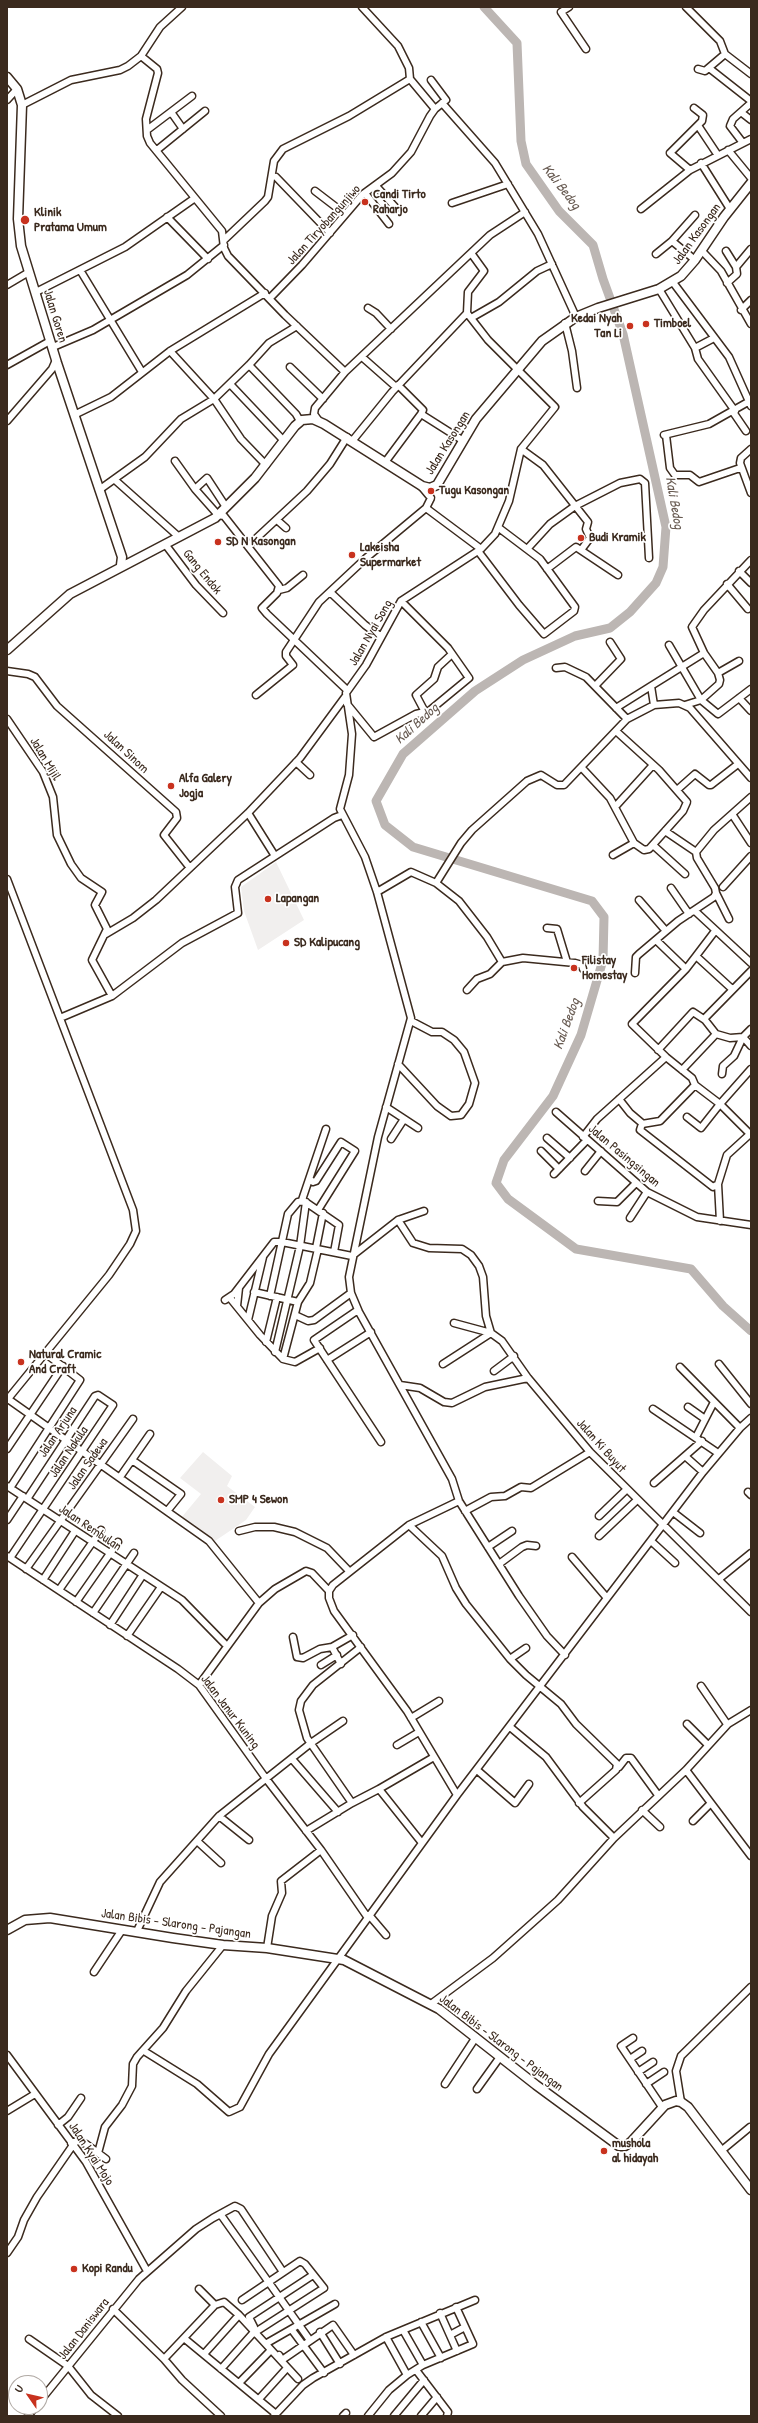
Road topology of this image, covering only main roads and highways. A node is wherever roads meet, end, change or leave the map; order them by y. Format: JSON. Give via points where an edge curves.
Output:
{"nodes":[{"id":1,"x":7,"y":77,"type":"edge"},
{"id":2,"x":751,"y":183,"type":"edge"},
{"id":3,"x":124,"y":561,"type":"junction"},
{"id":4,"x":7,"y":650,"type":"edge"},
{"id":5,"x":7,"y":1930,"type":"edge"},
{"id":6,"x":751,"y":2190,"type":"edge"}],
"edges":[{"from":1,"to":3,"type":"main road","name":"Jalan Goren","via":[[17,89],[22,105],[18,230],[56,360],[56,370]]},
{"from":2,"to":3,"type":"main road","name":"Jalan Kasongan","via":[[695,260],[672,281],[659,289],[576,317],[542,341],[482,411],[462,440],[439,482],[430,488],[417,483],[350,439],[310,418],[301,421],[266,465],[218,515],[166,544]]},
{"from":3,"to":4,"type":"main road","via":[[62,599]]},
{"from":5,"to":6,"type":"main road","name":"Jalan Bibis - Slarong - Pajangan","via":[[25,1920],[39,1918],[79,1921],[223,1945],[267,1948],[337,1959],[373,1974],[431,2004],[600,2134],[622,2147],[631,2142],[662,2107],[670,2102],[681,2102],[688,2107]]}]}
